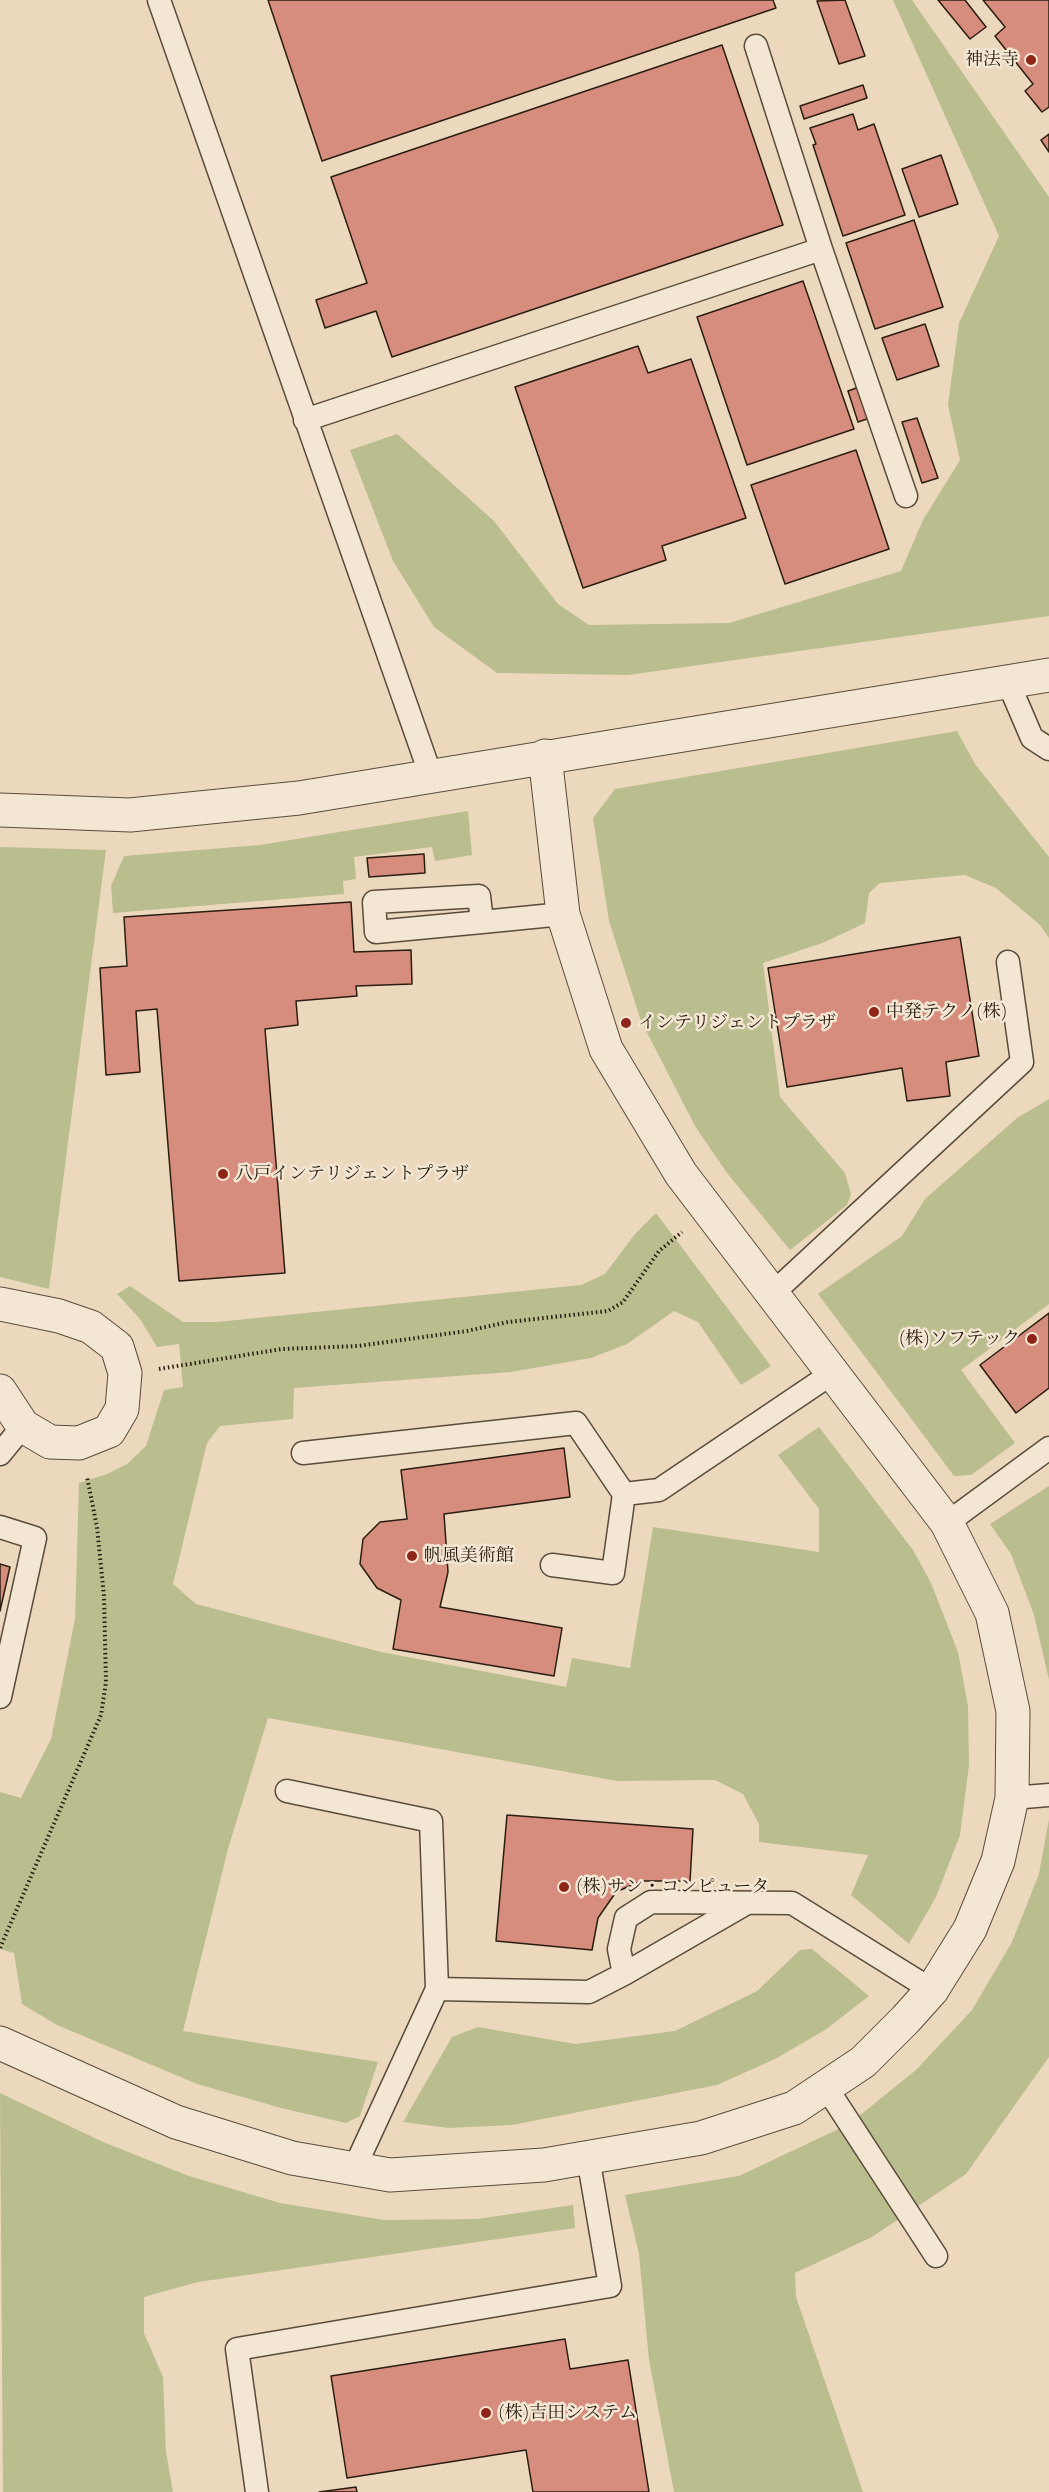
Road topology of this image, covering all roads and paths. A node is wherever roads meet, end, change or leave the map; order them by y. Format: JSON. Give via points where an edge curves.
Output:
{"nodes":[{"id":1,"x":159,"y":0,"type":"edge"},
{"id":2,"x":756,"y":46,"type":"dead end"},
{"id":3,"x":821,"y":249,"type":"junction"},
{"id":4,"x":305,"y":420,"type":"junction"},
{"id":5,"x":906,"y":496,"type":"dead end"},
{"id":6,"x":1049,"y":675,"type":"edge"},
{"id":7,"x":1008,"y":682,"type":"junction"},
{"id":8,"x":1049,"y":749,"type":"edge"},
{"id":9,"x":545,"y":756,"type":"junction"},
{"id":10,"x":431,"y":776,"type":"junction"},
{"id":11,"x":0,"y":810,"type":"edge"},
{"id":12,"x":564,"y":914,"type":"junction"},
{"id":13,"x":482,"y":922,"type":"dead end"},
{"id":14,"x":1008,"y":962,"type":"dead end"},
{"id":15,"x":687,"y":1228,"type":"dead end"},
{"id":16,"x":771,"y":1295,"type":"junction"},
{"id":17,"x":0,"y":1304,"type":"edge"},
{"id":18,"x":154,"y":1370,"type":"dead end"},
{"id":19,"x":834,"y":1372,"type":"junction"},
{"id":20,"x":0,"y":1391,"type":"edge"},
{"id":21,"x":23,"y":1426,"type":"junction"},
{"id":22,"x":1049,"y":1448,"type":"edge"},
{"id":23,"x":303,"y":1453,"type":"dead end"},
{"id":24,"x":0,"y":1454,"type":"edge"},
{"id":25,"x":86,"y":1475,"type":"dead end"},
{"id":26,"x":624,"y":1494,"type":"junction"},
{"id":27,"x":947,"y":1523,"type":"junction"},
{"id":28,"x":0,"y":1527,"type":"edge"},
{"id":29,"x":552,"y":1565,"type":"dead end"},
{"id":30,"x":0,"y":1696,"type":"edge"},
{"id":31,"x":286,"y":1791,"type":"dead end"},
{"id":32,"x":1049,"y":1795,"type":"edge"},
{"id":33,"x":1012,"y":1798,"type":"junction"},
{"id":34,"x":748,"y":1903,"type":"junction"},
{"id":35,"x":0,"y":1948,"type":"edge"},
{"id":36,"x":624,"y":1974,"type":"junction"},
{"id":37,"x":437,"y":1989,"type":"junction"},
{"id":38,"x":932,"y":1990,"type":"junction"},
{"id":39,"x":0,"y":2043,"type":"edge"},
{"id":40,"x":826,"y":2087,"type":"junction"},
{"id":41,"x":588,"y":2157,"type":"junction"},
{"id":42,"x":354,"y":2169,"type":"junction"},
{"id":43,"x":936,"y":2256,"type":"dead end"},
{"id":44,"x":257,"y":2492,"type":"edge"}],
"edges":[{"from":1,"to":4,"type":"lane"},
{"from":2,"to":3,"type":"lane"},
{"from":3,"to":4,"type":"lane"},
{"from":3,"to":5,"type":"lane"},
{"from":4,"to":10,"type":"lane"},
{"from":6,"to":7,"type":"street"},
{"from":7,"to":8,"type":"lane","via":[[1032,738]]},
{"from":7,"to":9,"type":"street"},
{"from":9,"to":10,"type":"street"},
{"from":9,"to":12,"type":"street"},
{"from":10,"to":11,"type":"street","via":[[299,798],[130,815]]},
{"from":12,"to":13,"type":"lane"},
{"from":12,"to":16,"type":"street","via":[[606,1049],[681,1174]]},
{"from":14,"to":16,"type":"lane","via":[[1022,1062]]},
{"from":15,"to":18,"type":"path","via":[[659,1251],[622,1302],[608,1311],[358,1346],[282,1349]]},
{"from":16,"to":19,"type":"street"},
{"from":17,"to":21,"type":"street","via":[[91,1327],[117,1347],[125,1373],[122,1409],[109,1431],[79,1443],[50,1442]]},
{"from":19,"to":26,"type":"lane","via":[[659,1490]]},
{"from":19,"to":27,"type":"street"},
{"from":20,"to":21,"type":"street"},
{"from":21,"to":24,"type":"lane"},
{"from":22,"to":27,"type":"lane"},
{"from":23,"to":26,"type":"lane","via":[[576,1423]]},
{"from":25,"to":35,"type":"path","via":[[97,1527],[104,1596],[105,1693],[85,1755]]},
{"from":26,"to":29,"type":"lane","via":[[613,1573]]},
{"from":27,"to":33,"type":"street","via":[[992,1613],[1013,1711]]},
{"from":28,"to":30,"type":"lane","via":[[34,1538]]},
{"from":31,"to":37,"type":"lane","via":[[431,1821]]},
{"from":32,"to":33,"type":"lane"},
{"from":33,"to":38,"type":"street","via":[[998,1861],[970,1929]]},
{"from":34,"to":36,"type":"lane"},
{"from":34,"to":36,"type":"lane","via":[[651,1902],[626,1918],[618,1949]]},
{"from":34,"to":38,"type":"lane","via":[[792,1903]]},
{"from":36,"to":37,"type":"lane","via":[[589,1992]]},
{"from":37,"to":42,"type":"lane"},
{"from":38,"to":40,"type":"street","via":[[863,2062]]},
{"from":39,"to":42,"type":"street","via":[[176,2122],[292,2158]]},
{"from":40,"to":41,"type":"street","via":[[794,2108],[701,2138]]},
{"from":40,"to":43,"type":"lane"},
{"from":41,"to":42,"type":"street","via":[[544,2165],[390,2175]]},
{"from":41,"to":44,"type":"lane","via":[[610,2286],[237,2349]]}]}
